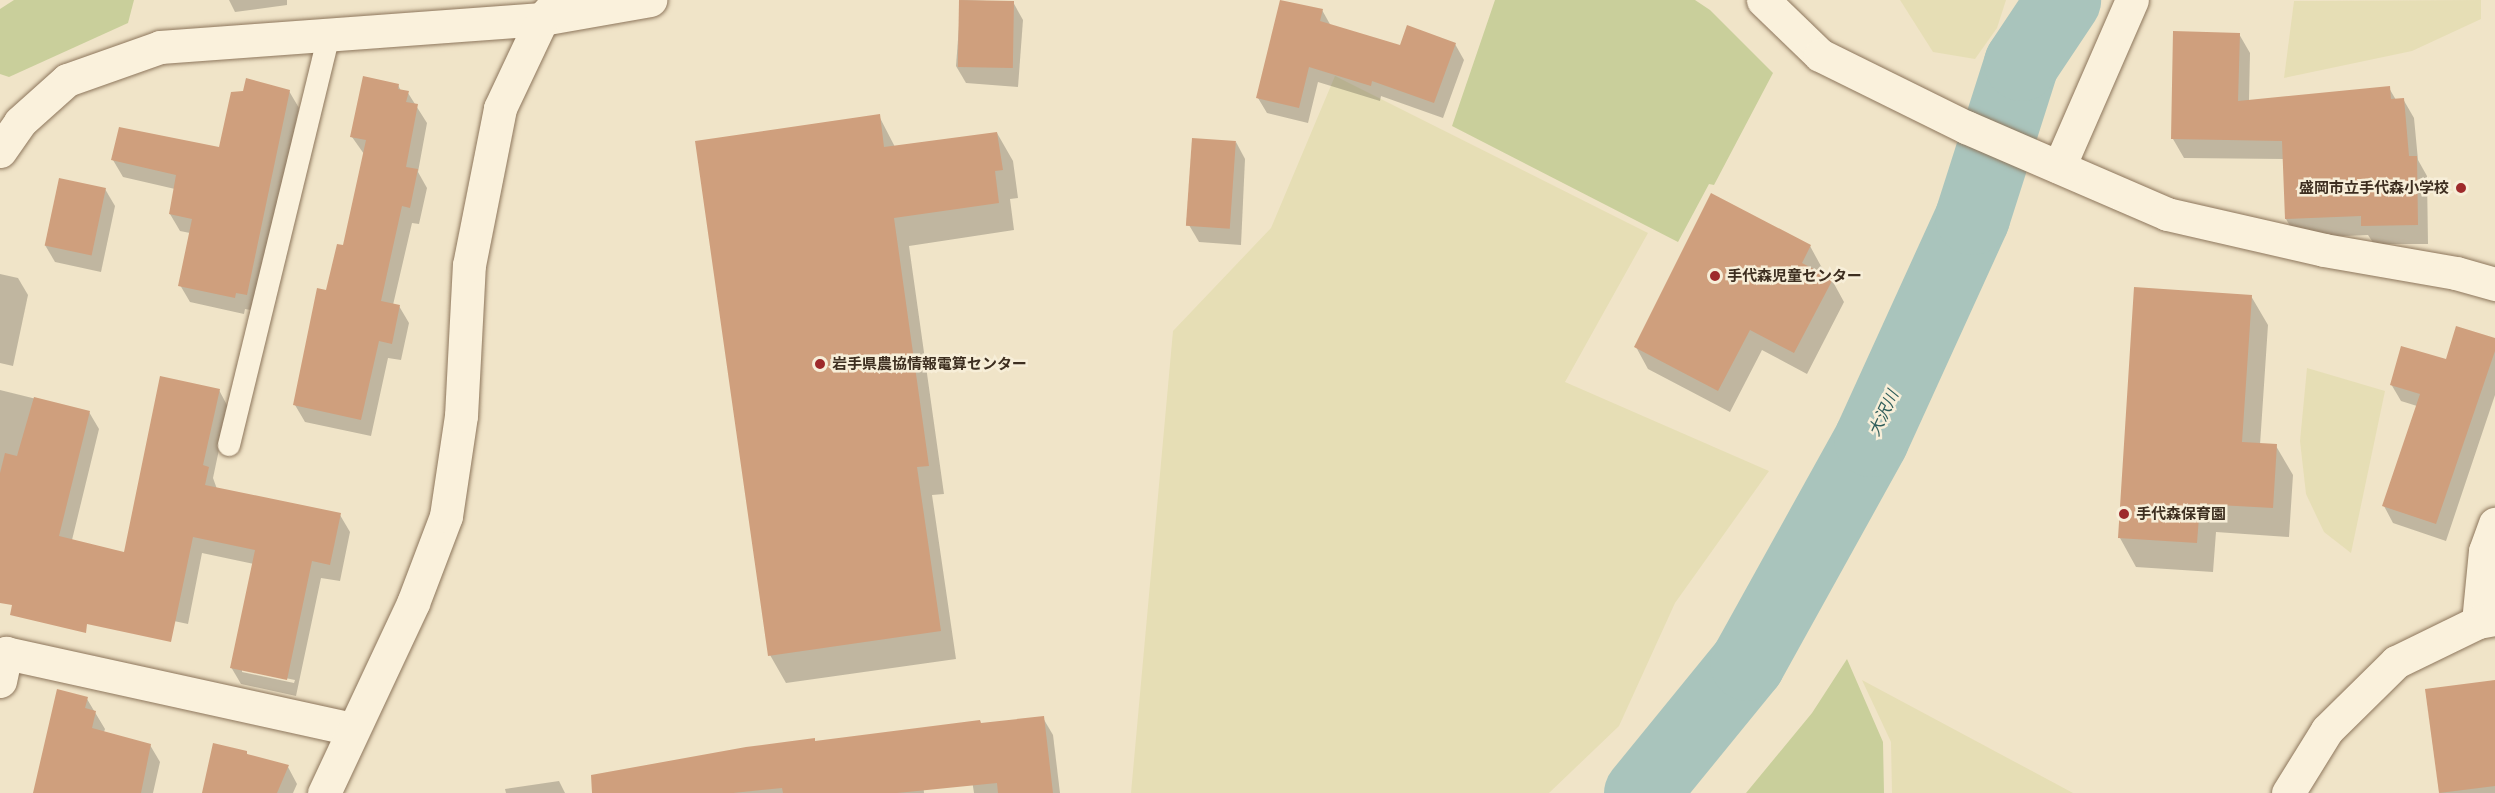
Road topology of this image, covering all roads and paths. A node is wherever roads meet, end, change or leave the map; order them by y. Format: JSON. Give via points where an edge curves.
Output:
{"nodes":[{"id":1,"x":650,"y":0,"type":"edge"},
{"id":2,"x":1763,"y":0,"type":"edge"},
{"id":3,"x":2132,"y":0,"type":"edge"},
{"id":4,"x":551,"y":10,"type":"edge"},
{"id":5,"x":329,"y":35,"type":"junction"},
{"id":6,"x":10,"y":118,"type":"edge"},
{"id":7,"x":0,"y":151,"type":"edge"},
{"id":8,"x":2050,"y":164,"type":"junction"},
{"id":9,"x":2495,"y":284,"type":"edge"},
{"id":10,"x":229,"y":445,"type":"dead end"},
{"id":11,"x":2495,"y":524,"type":"edge"},
{"id":12,"x":2487,"y":620,"type":"edge"},
{"id":13,"x":0,"y":681,"type":"edge"},
{"id":14,"x":353,"y":729,"type":"junction"},
{"id":15,"x":324,"y":793,"type":"edge"},
{"id":16,"x":2288,"y":793,"type":"edge"}],
"edges":[{"from":1,"to":4,"type":"street"},
{"from":2,"to":8,"type":"street","via":[[1820,55],[1966,128]]},
{"from":3,"to":8,"type":"street"},
{"from":4,"to":5,"type":"street"},
{"from":4,"to":14,"type":"street","via":[[500,108],[469,265],[461,416],[446,516],[413,603]]},
{"from":5,"to":6,"type":"street","via":[[160,47],[67,80]]},
{"from":5,"to":10,"type":"lane"},
{"from":6,"to":7,"type":"street"},
{"from":8,"to":9,"type":"street","via":[[2167,214]]},
{"from":11,"to":12,"type":"street","via":[[2485,551]]},
{"from":12,"to":16,"type":"street","via":[[2396,662],[2327,730]]},
{"from":13,"to":14,"type":"street","via":[[6,653]]},
{"from":14,"to":15,"type":"street"}]}
